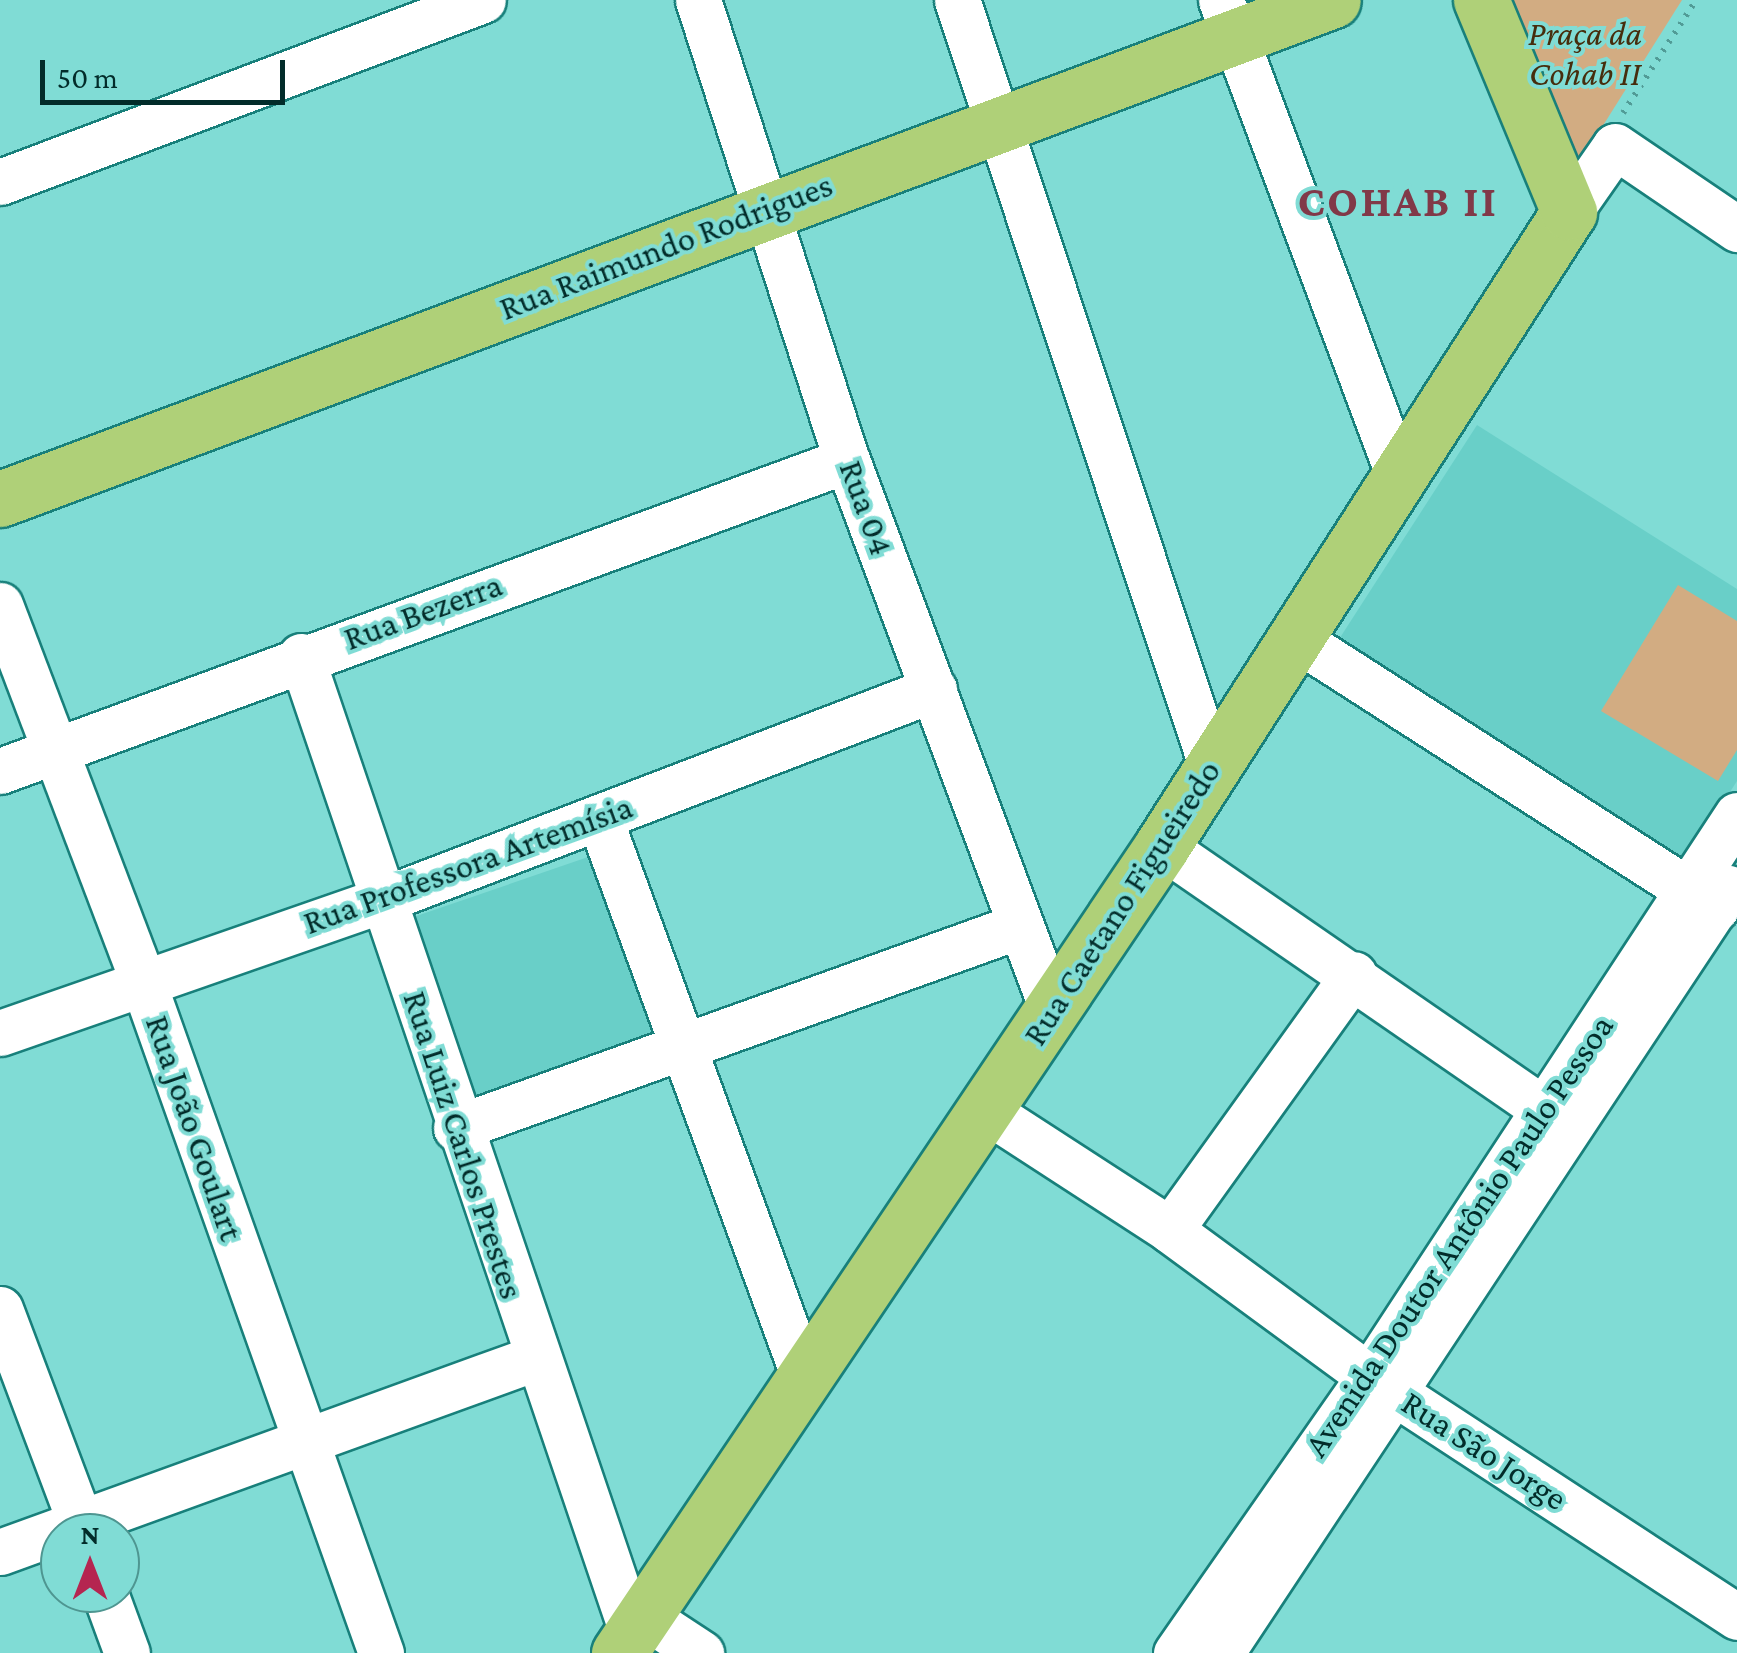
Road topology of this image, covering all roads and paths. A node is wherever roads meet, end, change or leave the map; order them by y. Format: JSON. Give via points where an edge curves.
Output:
{"nodes":[{"id":1,"x":483,"y":0,"type":"edge"},
{"id":2,"x":698,"y":0,"type":"edge"},
{"id":3,"x":957,"y":0,"type":"edge"},
{"id":4,"x":1333,"y":0,"type":"edge"},
{"id":5,"x":1482,"y":0,"type":"edge"},
{"id":6,"x":1228,"y":19,"type":"edge"},
{"id":7,"x":1000,"y":122,"type":"junction"},
{"id":8,"x":0,"y":182,"type":"edge"},
{"id":9,"x":770,"y":208,"type":"junction"},
{"id":10,"x":1570,"y":212,"type":"junction"},
{"id":11,"x":1737,"y":229,"type":"edge"},
{"id":12,"x":848,"y":460,"type":"junction"},
{"id":13,"x":1398,"y":474,"type":"junction"},
{"id":14,"x":0,"y":498,"type":"edge"},
{"id":15,"x":0,"y":605,"type":"edge"},
{"id":16,"x":1296,"y":639,"type":"junction"},
{"id":17,"x":300,"y":656,"type":"junction"},
{"id":18,"x":934,"y":689,"type":"junction"},
{"id":19,"x":56,"y":750,"type":"junction"},
{"id":20,"x":1210,"y":766,"type":"junction"},
{"id":21,"x":0,"y":770,"type":"edge"},
{"id":22,"x":1737,"y":815,"type":"edge"},
{"id":23,"x":598,"y":817,"type":"junction"},
{"id":24,"x":1162,"y":846,"type":"junction"},
{"id":25,"x":1720,"y":898,"type":"edge"},
{"id":26,"x":382,"y":900,"type":"junction"},
{"id":27,"x":1019,"y":926,"type":"junction"},
{"id":28,"x":1354,"y":974,"type":"junction"},
{"id":29,"x":144,"y":982,"type":"junction"},
{"id":30,"x":1052,"y":1010,"type":"junction"},
{"id":31,"x":0,"y":1034,"type":"edge"},
{"id":32,"x":684,"y":1048,"type":"junction"},
{"id":33,"x":1541,"y":1108,"type":"junction"},
{"id":34,"x":987,"y":1111,"type":"junction"},
{"id":35,"x":456,"y":1128,"type":"junction"},
{"id":36,"x":1170,"y":1230,"type":"junction"},
{"id":37,"x":0,"y":1309,"type":"edge"},
{"id":38,"x":535,"y":1358,"type":"junction"},
{"id":39,"x":804,"y":1380,"type":"junction"},
{"id":40,"x":1382,"y":1385,"type":"junction"},
{"id":41,"x":303,"y":1444,"type":"junction"},
{"id":42,"x":77,"y":1513,"type":"edge"},
{"id":43,"x":124,"y":1513,"type":"edge"},
{"id":44,"x":40,"y":1541,"type":"edge"},
{"id":45,"x":0,"y":1552,"type":"edge"},
{"id":46,"x":113,"y":1613,"type":"edge"},
{"id":47,"x":1737,"y":1617,"type":"edge"},
{"id":48,"x":632,"y":1634,"type":"edge"},
{"id":49,"x":127,"y":1653,"type":"edge"},
{"id":50,"x":380,"y":1653,"type":"edge"},
{"id":51,"x":701,"y":1653,"type":"edge"},
{"id":52,"x":1176,"y":1653,"type":"edge"},
{"id":53,"x":1221,"y":1653,"type":"edge"}],
"edges":[{"from":1,"to":8,"type":"street"},
{"from":2,"to":9,"type":"street","name":"Rua 04"},
{"from":3,"to":7,"type":"street"},
{"from":4,"to":6,"type":"main road","name":"Rua Raimundo Rodrigues"},
{"from":5,"to":10,"type":"main road"},
{"from":6,"to":7,"type":"main road","name":"Rua Raimundo Rodrigues"},
{"from":6,"to":13,"type":"street"},
{"from":7,"to":9,"type":"main road","name":"Rua Raimundo Rodrigues"},
{"from":7,"to":20,"type":"street"},
{"from":9,"to":12,"type":"street","name":"Rua 04"},
{"from":9,"to":14,"type":"main road","name":"Rua Raimundo Rodrigues"},
{"from":10,"to":11,"type":"street","name":"Rua Caetano Figueiredo","via":[[1615,146]]},
{"from":10,"to":13,"type":"main road","name":"Rua Caetano Figueiredo"},
{"from":12,"to":17,"type":"street","name":"Rua Bezerra"},
{"from":12,"to":18,"type":"street","name":"Rua 04"},
{"from":13,"to":16,"type":"main road","name":"Rua Caetano Figueiredo"},
{"from":15,"to":19,"type":"street","name":"Rua João Goulart"},
{"from":16,"to":20,"type":"main road","name":"Rua Caetano Figueiredo"},
{"from":16,"to":25,"type":"street"},
{"from":17,"to":19,"type":"street","name":"Rua Bezerra"},
{"from":17,"to":26,"type":"street","name":"Rua Luiz Carlos Prestes"},
{"from":18,"to":23,"type":"street","name":"Rua Professora Artemísia"},
{"from":18,"to":27,"type":"street","name":"Rua 04"},
{"from":19,"to":21,"type":"street","name":"Rua Bezerra"},
{"from":19,"to":29,"type":"street","name":"Rua João Goulart"},
{"from":20,"to":24,"type":"main road","name":"Rua Caetano Figueiredo"},
{"from":22,"to":25,"type":"street","name":"Avenida Doutor Antônio Paulo Pessoa"},
{"from":23,"to":26,"type":"street","name":"Rua Professora Artemísia"},
{"from":23,"to":32,"type":"street"},
{"from":24,"to":28,"type":"street"},
{"from":24,"to":30,"type":"main road","name":"Rua Caetano Figueiredo"},
{"from":25,"to":33,"type":"street","name":"Avenida Doutor Antônio Paulo Pessoa"},
{"from":25,"to":40,"type":"street","name":"Avenida Doutor Antônio Paulo Pessoa"},
{"from":26,"to":29,"type":"street","name":"Rua Professora Artemísia"},
{"from":26,"to":35,"type":"street","name":"Rua Luiz Carlos Prestes"},
{"from":27,"to":30,"type":"street","name":"Rua 04"},
{"from":27,"to":32,"type":"street"},
{"from":28,"to":33,"type":"street"},
{"from":28,"to":36,"type":"street"},
{"from":29,"to":31,"type":"street","name":"Rua Professora Artemísia"},
{"from":29,"to":41,"type":"street","name":"Rua João Goulart"},
{"from":30,"to":34,"type":"main road","name":"Rua Caetano Figueiredo"},
{"from":32,"to":35,"type":"street"},
{"from":32,"to":39,"type":"street"},
{"from":33,"to":40,"type":"street","name":"Avenida Doutor Antônio Paulo Pessoa"},
{"from":34,"to":36,"type":"street","name":"Rua São Jorge"},
{"from":34,"to":39,"type":"main road","name":"Rua Caetano Figueiredo"},
{"from":35,"to":38,"type":"street","name":"Rua Luiz Carlos Prestes"},
{"from":36,"to":40,"type":"street","name":"Rua São Jorge"},
{"from":37,"to":42,"type":"street"},
{"from":38,"to":41,"type":"street"},
{"from":38,"to":48,"type":"street","name":"Rua Luiz Carlos Prestes"},
{"from":39,"to":48,"type":"main road","name":"Rua Caetano Figueiredo"},
{"from":40,"to":47,"type":"street","name":"Rua São Jorge"},
{"from":40,"to":52,"type":"street","name":"Avenida Doutor Antônio Paulo Pessoa"},
{"from":40,"to":53,"type":"street","name":"Avenida Doutor Antônio Paulo Pessoa"},
{"from":41,"to":43,"type":"street"},
{"from":41,"to":50,"type":"street","name":"Rua João Goulart"},
{"from":44,"to":45,"type":"street"},
{"from":46,"to":49,"type":"street"},
{"from":48,"to":51,"type":"street"}]}
